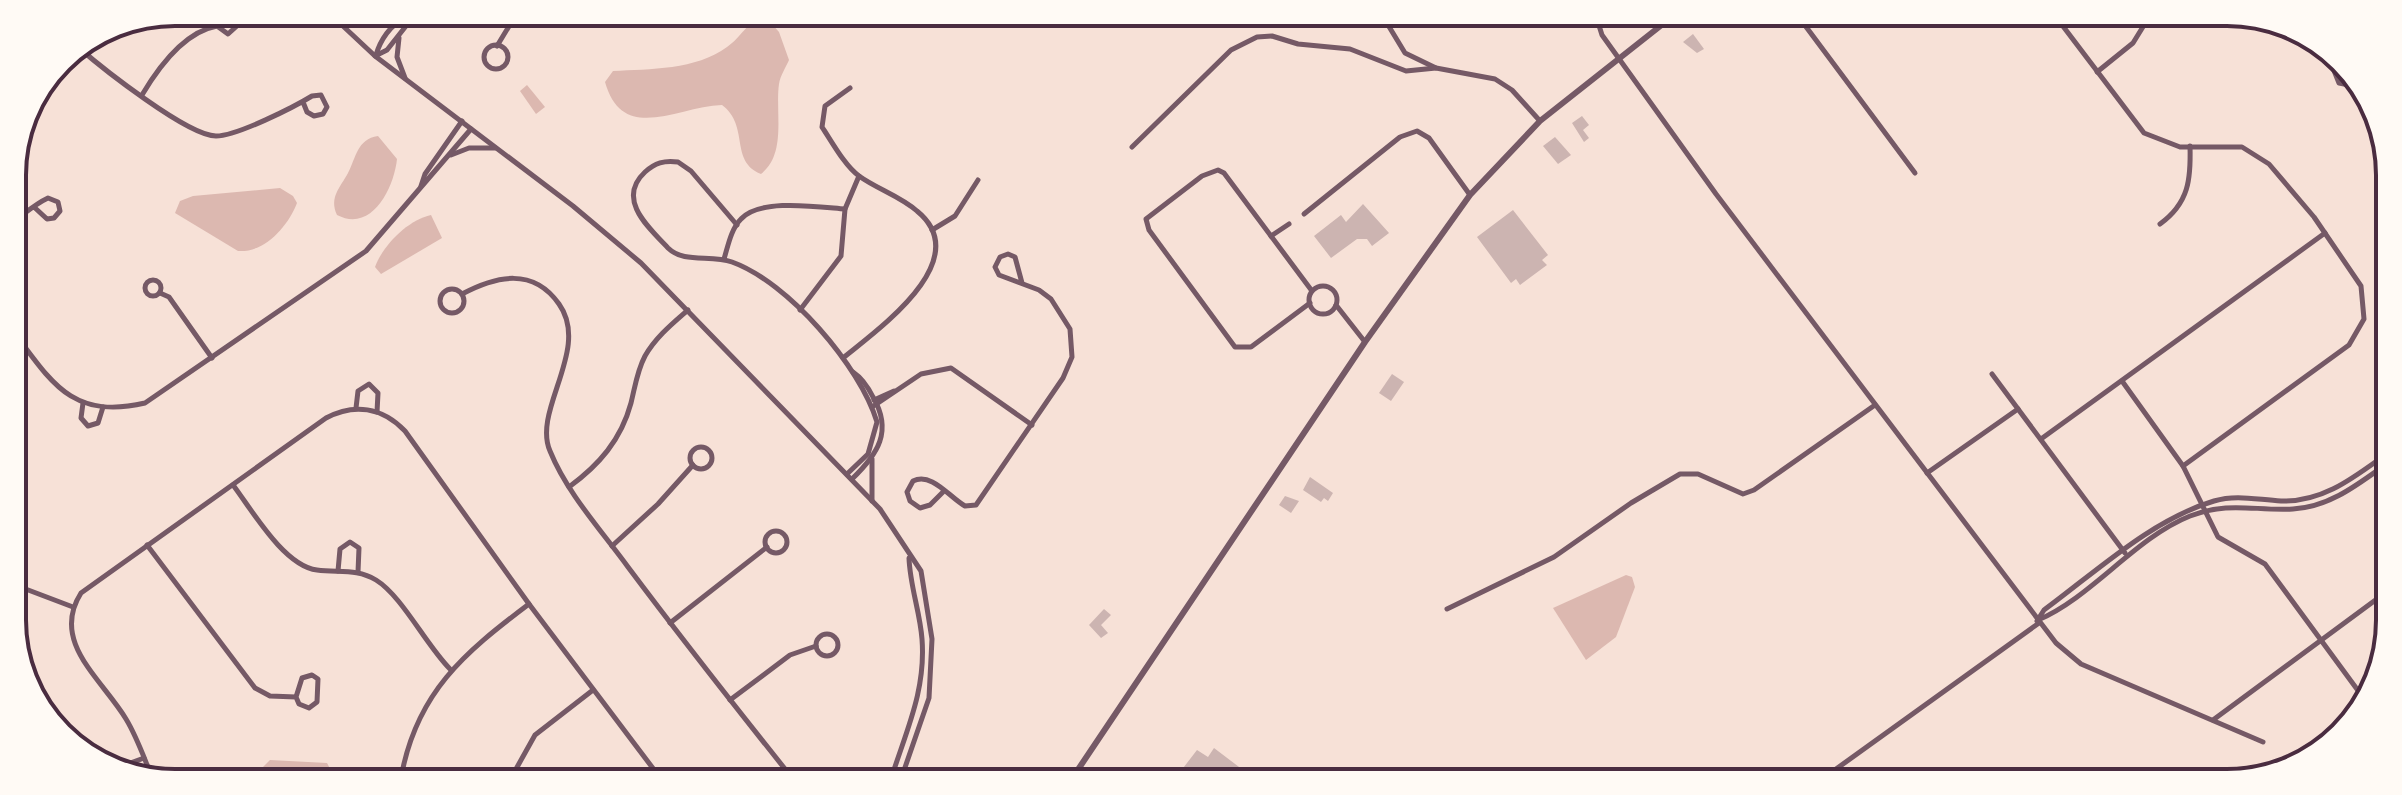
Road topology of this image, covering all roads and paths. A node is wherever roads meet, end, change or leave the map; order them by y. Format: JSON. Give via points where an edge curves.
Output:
{"nodes":[{"id":1,"x":217,"y":26,"type":"joint"},
{"id":2,"x":236,"y":26,"type":"edge"},
{"id":3,"x":343,"y":26,"type":"edge"},
{"id":4,"x":395,"y":26,"type":"edge"},
{"id":5,"x":403,"y":26,"type":"edge"},
{"id":6,"x":509,"y":26,"type":"edge"},
{"id":7,"x":1389,"y":26,"type":"edge"},
{"id":8,"x":1599,"y":26,"type":"edge"},
{"id":9,"x":1660,"y":26,"type":"edge"},
{"id":10,"x":1805,"y":26,"type":"edge"},
{"id":11,"x":2063,"y":26,"type":"edge"},
{"id":12,"x":2143,"y":26,"type":"edge"},
{"id":13,"x":402,"y":31,"type":"junction"},
{"id":14,"x":497,"y":46,"type":"junction"},
{"id":15,"x":88,"y":54,"type":"edge"},
{"id":16,"x":375,"y":56,"type":"junction"},
{"id":17,"x":1619,"y":58,"type":"junction"},
{"id":18,"x":1436,"y":68,"type":"junction"},
{"id":19,"x":2097,"y":72,"type":"junction"},
{"id":20,"x":406,"y":79,"type":"junction"},
{"id":21,"x":850,"y":88,"type":"dead end"},
{"id":22,"x":142,"y":95,"type":"junction"},
{"id":23,"x":303,"y":102,"type":"junction"},
{"id":24,"x":462,"y":121,"type":"junction"},
{"id":25,"x":1540,"y":121,"type":"junction"},
{"id":26,"x":471,"y":129,"type":"junction"},
{"id":27,"x":2190,"y":146,"type":"junction"},
{"id":28,"x":1132,"y":147,"type":"dead end"},
{"id":29,"x":495,"y":148,"type":"junction"},
{"id":30,"x":450,"y":156,"type":"junction"},
{"id":31,"x":1915,"y":173,"type":"dead end"},
{"id":32,"x":859,"y":176,"type":"junction"},
{"id":33,"x":978,"y":180,"type":"dead end"},
{"id":34,"x":421,"y":187,"type":"junction"},
{"id":35,"x":1470,"y":195,"type":"junction"},
{"id":36,"x":34,"y":207,"type":"junction"},
{"id":37,"x":845,"y":209,"type":"junction"},
{"id":38,"x":26,"y":213,"type":"edge"},
{"id":39,"x":1304,"y":214,"type":"dead end"},
{"id":40,"x":1289,"y":224,"type":"dead end"},
{"id":41,"x":2160,"y":224,"type":"dead end"},
{"id":42,"x":737,"y":225,"type":"junction"},
{"id":43,"x":932,"y":230,"type":"junction"},
{"id":44,"x":2325,"y":233,"type":"junction"},
{"id":45,"x":1271,"y":236,"type":"junction"},
{"id":46,"x":724,"y":259,"type":"junction"},
{"id":47,"x":1022,"y":283,"type":"junction"},
{"id":48,"x":1312,"y":291,"type":"junction"},
{"id":49,"x":160,"y":293,"type":"dead end"},
{"id":50,"x":462,"y":294,"type":"junction"},
{"id":51,"x":1310,"y":303,"type":"junction"},
{"id":52,"x":1335,"y":305,"type":"junction"},
{"id":53,"x":688,"y":310,"type":"junction"},
{"id":54,"x":800,"y":310,"type":"junction"},
{"id":55,"x":1365,"y":342,"type":"junction"},
{"id":56,"x":26,"y":348,"type":"edge"},
{"id":57,"x":212,"y":358,"type":"junction"},
{"id":58,"x":843,"y":358,"type":"junction"},
{"id":59,"x":1992,"y":374,"type":"dead end"},
{"id":60,"x":2122,"y":381,"type":"junction"},
{"id":61,"x":83,"y":403,"type":"junction"},
{"id":62,"x":873,"y":403,"type":"junction"},
{"id":63,"x":1875,"y":405,"type":"junction"},
{"id":64,"x":103,"y":407,"type":"junction"},
{"id":65,"x":356,"y":408,"type":"junction"},
{"id":66,"x":2018,"y":409,"type":"junction"},
{"id":67,"x":377,"y":412,"type":"junction"},
{"id":68,"x":1032,"y":425,"type":"junction"},
{"id":69,"x":2041,"y":439,"type":"junction"},
{"id":70,"x":872,"y":459,"type":"junction"},
{"id":71,"x":2376,"y":461,"type":"edge"},
{"id":72,"x":693,"y":465,"type":"junction"},
{"id":73,"x":2183,"y":466,"type":"junction"},
{"id":74,"x":1927,"y":473,"type":"junction"},
{"id":75,"x":2376,"y":475,"type":"edge"},
{"id":76,"x":849,"y":477,"type":"junction"},
{"id":77,"x":233,"y":485,"type":"junction"},
{"id":78,"x":569,"y":487,"type":"junction"},
{"id":79,"x":944,"y":491,"type":"junction"},
{"id":80,"x":873,"y":502,"type":"junction"},
{"id":81,"x":2204,"y":508,"type":"junction"},
{"id":82,"x":147,"y":545,"type":"junction"},
{"id":83,"x":612,"y":546,"type":"junction"},
{"id":84,"x":767,"y":547,"type":"junction"},
{"id":85,"x":2125,"y":554,"type":"junction"},
{"id":86,"x":909,"y":557,"type":"junction"},
{"id":87,"x":338,"y":571,"type":"junction"},
{"id":88,"x":358,"y":572,"type":"junction"},
{"id":89,"x":26,"y":589,"type":"edge"},
{"id":90,"x":2376,"y":599,"type":"edge"},
{"id":91,"x":529,"y":604,"type":"junction"},
{"id":92,"x":73,"y":607,"type":"junction"},
{"id":93,"x":1447,"y":609,"type":"dead end"},
{"id":94,"x":2038,"y":622,"type":"junction"},
{"id":95,"x":670,"y":623,"type":"junction"},
{"id":96,"x":2321,"y":639,"type":"junction"},
{"id":97,"x":816,"y":646,"type":"junction"},
{"id":98,"x":450,"y":669,"type":"junction"},
{"id":99,"x":593,"y":690,"type":"junction"},
{"id":100,"x":2358,"y":691,"type":"edge"},
{"id":101,"x":296,"y":697,"type":"junction"},
{"id":102,"x":730,"y":700,"type":"junction"},
{"id":103,"x":2213,"y":720,"type":"junction"},
{"id":104,"x":2263,"y":742,"type":"dead end"},
{"id":105,"x":144,"y":758,"type":"junction"},
{"id":106,"x":132,"y":763,"type":"edge"},
{"id":107,"x":148,"y":766,"type":"edge"},
{"id":108,"x":404,"y":769,"type":"edge"},
{"id":109,"x":516,"y":769,"type":"edge"},
{"id":110,"x":653,"y":769,"type":"edge"},
{"id":111,"x":785,"y":769,"type":"edge"},
{"id":112,"x":895,"y":769,"type":"edge"},
{"id":113,"x":905,"y":769,"type":"edge"},
{"id":114,"x":1078,"y":769,"type":"edge"},
{"id":115,"x":1836,"y":769,"type":"edge"}],
"edges":[{"from":1,"to":2,"type":"street","via":[[224,34]]},
{"from":1,"to":22,"type":"street","via":[[197,33],[177,51]]},
{"from":3,"to":16,"type":"street"},
{"from":4,"to":16,"type":"street"},
{"from":5,"to":13,"type":"street"},
{"from":6,"to":14,"type":"street"},
{"from":7,"to":18,"type":"street","via":[[1405,53]]},
{"from":8,"to":17,"type":"street"},
{"from":9,"to":17,"type":"street"},
{"from":10,"to":31,"type":"street"},
{"from":11,"to":19,"type":"street"},
{"from":12,"to":19,"type":"street","via":[[2133,43]]},
{"from":13,"to":16,"type":"street"},
{"from":13,"to":20,"type":"street","via":[[396,46]]},
{"from":14,"to":14,"type":"street","via":[[484,55],[494,69],[508,58]]},
{"from":15,"to":22,"type":"street"},
{"from":16,"to":20,"type":"street"},
{"from":17,"to":25,"type":"street"},
{"from":17,"to":63,"type":"street"},
{"from":18,"to":25,"type":"street","via":[[1495,79]]},
{"from":18,"to":28,"type":"street","via":[[1406,71],[1350,49],[1257,37],[1231,50]]},
{"from":19,"to":27,"type":"street","via":[[2144,133],[2171,145]]},
{"from":20,"to":24,"type":"street"},
{"from":21,"to":32,"type":"street","via":[[825,106],[821,122]]},
{"from":22,"to":23,"type":"street","via":[[190,129],[213,136],[233,133]]},
{"from":23,"to":23,"type":"street","via":[[314,116],[327,107],[321,95]]},
{"from":24,"to":26,"type":"street"},
{"from":24,"to":34,"type":"street"},
{"from":25,"to":35,"type":"street"},
{"from":26,"to":29,"type":"street"},
{"from":26,"to":30,"type":"street"},
{"from":27,"to":41,"type":"street","via":[[2187,191]]},
{"from":27,"to":44,"type":"street","via":[[2242,147],[2260,156]]},
{"from":29,"to":30,"type":"street","via":[[469,148]]},
{"from":29,"to":53,"type":"street","via":[[641,263]]},
{"from":30,"to":34,"type":"street"},
{"from":32,"to":37,"type":"street"},
{"from":32,"to":43,"type":"street","via":[[918,211]]},
{"from":33,"to":43,"type":"street","via":[[955,216]]},
{"from":34,"to":57,"type":"street","via":[[366,251]]},
{"from":35,"to":39,"type":"street","via":[[1429,138],[1417,131],[1400,137]]},
{"from":35,"to":55,"type":"street"},
{"from":36,"to":36,"type":"street","via":[[44,200],[58,202],[60,211],[47,219]]},
{"from":36,"to":38,"type":"street"},
{"from":37,"to":42,"type":"street","via":[[765,207],[742,217]]},
{"from":37,"to":54,"type":"street","via":[[841,256]]},
{"from":40,"to":45,"type":"street"},
{"from":42,"to":46,"type":"street"},
{"from":42,"to":46,"type":"street","via":[[678,162],[655,164],[633,190],[637,212],[676,255]]},
{"from":43,"to":58,"type":"street","via":[[933,261],[917,294]]},
{"from":44,"to":60,"type":"street"},
{"from":44,"to":73,"type":"street","via":[[2364,293],[2361,328],[2343,350]]},
{"from":45,"to":48,"type":"street"},
{"from":45,"to":51,"type":"street","via":[[1218,170],[1202,176],[1146,219],[1235,347],[1251,347]]},
{"from":46,"to":54,"type":"street","via":[[755,273]]},
{"from":47,"to":47,"type":"street","via":[[999,275],[995,267],[1000,257],[1015,257]]},
{"from":47,"to":68,"type":"street","via":[[1051,299],[1072,338],[1069,367]]},
{"from":48,"to":51,"type":"street"},
{"from":48,"to":52,"type":"street","via":[[1332,289]]},
{"from":49,"to":57,"type":"street","via":[[169,297]]},
{"from":50,"to":50,"type":"street","via":[[447,291],[443,308],[460,310]]},
{"from":50,"to":78,"type":"street","via":[[492,279],[520,278],[552,295],[564,312],[569,342],[547,437]]},
{"from":51,"to":52,"type":"street","via":[[1322,313]]},
{"from":52,"to":55,"type":"street"},
{"from":53,"to":76,"type":"street"},
{"from":53,"to":78,"type":"street","via":[[645,356],[621,429],[608,451]]},
{"from":54,"to":58,"type":"street"},
{"from":55,"to":114,"type":"street"},
{"from":56,"to":61,"type":"street","via":[[51,382]]},
{"from":57,"to":64,"type":"street","via":[[145,403]]},
{"from":58,"to":62,"type":"street"},
{"from":59,"to":66,"type":"street"},
{"from":60,"to":69,"type":"street"},
{"from":60,"to":73,"type":"street"},
{"from":61,"to":64,"type":"street"},
{"from":61,"to":64,"type":"street","via":[[81,418],[88,426],[98,423]]},
{"from":62,"to":68,"type":"street","via":[[930,371],[951,368]]},
{"from":62,"to":70,"type":"street","via":[[883,429]]},
{"from":62,"to":76,"type":"street","via":[[877,431]]},
{"from":63,"to":74,"type":"street"},
{"from":63,"to":93,"type":"street","via":[[1754,490],[1743,494],[1698,474],[1680,474],[1554,557]]},
{"from":65,"to":67,"type":"street"},
{"from":65,"to":67,"type":"street","via":[[358,391],[369,384],[378,393]]},
{"from":65,"to":77,"type":"street","via":[[326,418]]},
{"from":66,"to":69,"type":"street"},
{"from":66,"to":74,"type":"street"},
{"from":67,"to":91,"type":"street","via":[[405,431]]},
{"from":68,"to":79,"type":"street","via":[[976,505],[965,506]]},
{"from":69,"to":85,"type":"street"},
{"from":70,"to":76,"type":"street"},
{"from":70,"to":80,"type":"street"},
{"from":71,"to":81,"type":"street","via":[[2311,499],[2232,497]]},
{"from":72,"to":72,"type":"street","via":[[708,466],[709,451],[693,449]]},
{"from":72,"to":83,"type":"street"},
{"from":73,"to":81,"type":"street"},
{"from":74,"to":94,"type":"street"},
{"from":75,"to":81,"type":"street","via":[[2311,506]]},
{"from":76,"to":80,"type":"street"},
{"from":77,"to":82,"type":"street"},
{"from":77,"to":87,"type":"street","via":[[291,559],[306,568]]},
{"from":78,"to":83,"type":"street"},
{"from":79,"to":79,"type":"street","via":[[926,507],[914,505],[908,497],[910,485],[918,479],[928,479]]},
{"from":80,"to":86,"type":"street"},
{"from":81,"to":85,"type":"street"},
{"from":81,"to":96,"type":"street","via":[[2218,537],[2271,570]]},
{"from":82,"to":92,"type":"street","via":[[81,593]]},
{"from":82,"to":101,"type":"street","via":[[249,683],[270,696]]},
{"from":83,"to":95,"type":"street"},
{"from":84,"to":84,"type":"street","via":[[783,550],[786,536],[771,532]]},
{"from":84,"to":95,"type":"street"},
{"from":85,"to":94,"type":"street"},
{"from":86,"to":112,"type":"street","via":[[922,678]]},
{"from":86,"to":113,"type":"street","via":[[926,588],[933,658],[929,698]]},
{"from":87,"to":88,"type":"street"},
{"from":87,"to":88,"type":"street","via":[[340,549],[350,542],[359,548]]},
{"from":88,"to":98,"type":"street","via":[[385,586]]},
{"from":89,"to":92,"type":"street"},
{"from":90,"to":96,"type":"street"},
{"from":91,"to":98,"type":"street"},
{"from":91,"to":99,"type":"street"},
{"from":92,"to":105,"type":"street","via":[[69,626],[76,649],[125,718]]},
{"from":94,"to":103,"type":"street","via":[[2081,664]]},
{"from":94,"to":115,"type":"street"},
{"from":95,"to":102,"type":"street"},
{"from":96,"to":100,"type":"street"},
{"from":96,"to":103,"type":"street"},
{"from":97,"to":97,"type":"street","via":[[828,656],[838,645],[828,634]]},
{"from":97,"to":102,"type":"street","via":[[790,655]]},
{"from":98,"to":108,"type":"street","via":[[422,714]]},
{"from":99,"to":109,"type":"street","via":[[535,735]]},
{"from":99,"to":110,"type":"street"},
{"from":101,"to":101,"type":"street","via":[[302,707],[312,707],[321,686],[318,679],[302,678]]},
{"from":102,"to":111,"type":"street"},
{"from":103,"to":104,"type":"street"},
{"from":105,"to":106,"type":"street"},
{"from":105,"to":107,"type":"street"}]}
